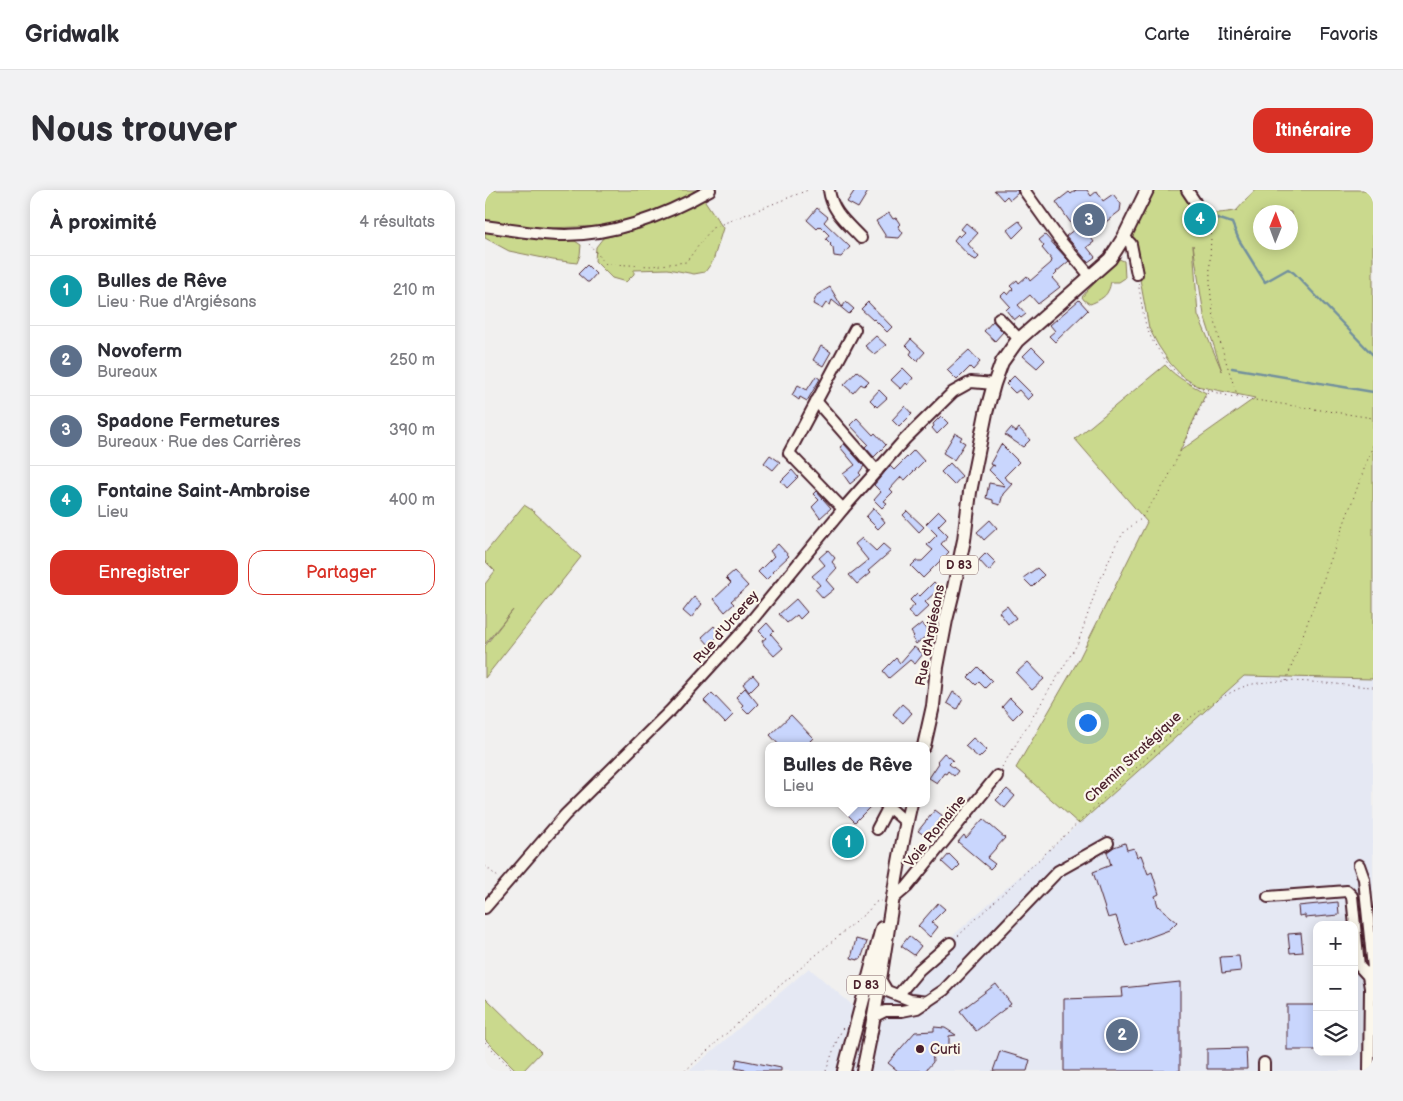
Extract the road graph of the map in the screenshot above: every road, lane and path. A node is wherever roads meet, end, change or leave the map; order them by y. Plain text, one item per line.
1 (710, 190) edge
2 (808, 190) edge
3 (829, 190) edge
4 (1024, 190) edge
5 (1147, 190) edge
6 (1187, 190) edge
7 (1195, 202) joint
8 (485, 226) edge
9 (581, 234) junction
10 (1124, 237) junction
11 (861, 238) dead end
12 (1137, 274) joint
13 (1091, 277) junction
14 (999, 318) dead end
15 (855, 329) dead end
16 (1019, 339) junction
17 (994, 384) junction
18 (1208, 391) junction
19 (1239, 398) junction
20 (816, 400) junction
21 (1373, 418) edge
22 (1373, 444) edge
23 (1372, 450) edge
24 (877, 471) junction
25 (843, 509) junction
26 (1286, 682) junction
27 (1373, 687) edge
28 (925, 742) edge
29 (997, 776) joint
30 (886, 807) edge
31 (887, 807) edge
32 (910, 807) edge
33 (907, 823) junction
34 (877, 829) dead end
35 (1108, 843) dead end
36 (1359, 865) dead end
37 (485, 866) edge
38 (506, 883) junction
39 (1269, 897) dead end
40 (892, 900) junction
41 (485, 908) edge
42 (950, 943) joint
43 (872, 964) junction
44 (1368, 976) junction
45 (899, 994) junction
46 (882, 995) junction
47 (927, 1002) junction
48 (885, 1010) junction
49 (857, 1017) junction
50 (873, 1017) junction
51 (485, 1042) edge
52 (514, 1071) edge
53 (685, 1071) edge
54 (844, 1071) edge
55 (863, 1071) edge
56 (1369, 1071) edge

1 - 9 street
2 - 9 path
3 - 11 street
4 - 13 street
5 - 10 main road, D 83
6 - 7 street
7 - 19 path
8 - 9 street
10 - 12 street
10 - 13 main road, D 83
12 - 18 path
13 - 16 main road, D 83
14 - 16 street
15 - 20 street
16 - 17 main road, D 83
17 - 24 street, Rue d'Urcerey
17 - 28 main road, Rue d'Argiésans / D 83
18 - 19 path
18 - 29 path
19 - 21 path
20 - 24 street
20 - 25 street
22 - 23 path
23 - 26 path
24 - 25 street, Rue d'Urcerey
25 - 38 street, Rue d'Urcerey
26 - 27 path, Chemin Stratégique
26 - 42 path, Chemin Stratégique
29 - 40 street, Voie Romaine
30 - 34 street
31 - 33 street
32 - 33 main road, D 83
33 - 40 main road, D 83
35 - 47 street
36 - 44 street
37 - 38 path
38 - 41 street, Rue d'Urcerey
39 - 44 street
40 - 43 main road, D 83
40 - 46 main road, D 83
40 - 53 path
42 - 45 street
43 - 46 street
43 - 49 main road, D 83
44 - 56 street
45 - 46 street
45 - 47 street
46 - 48 street
46 - 49 street
46 - 50 main road, D 83
47 - 48 street
48 - 50 street
49 - 54 main road, D 83
50 - 55 main road, D 83
51 - 52 path

